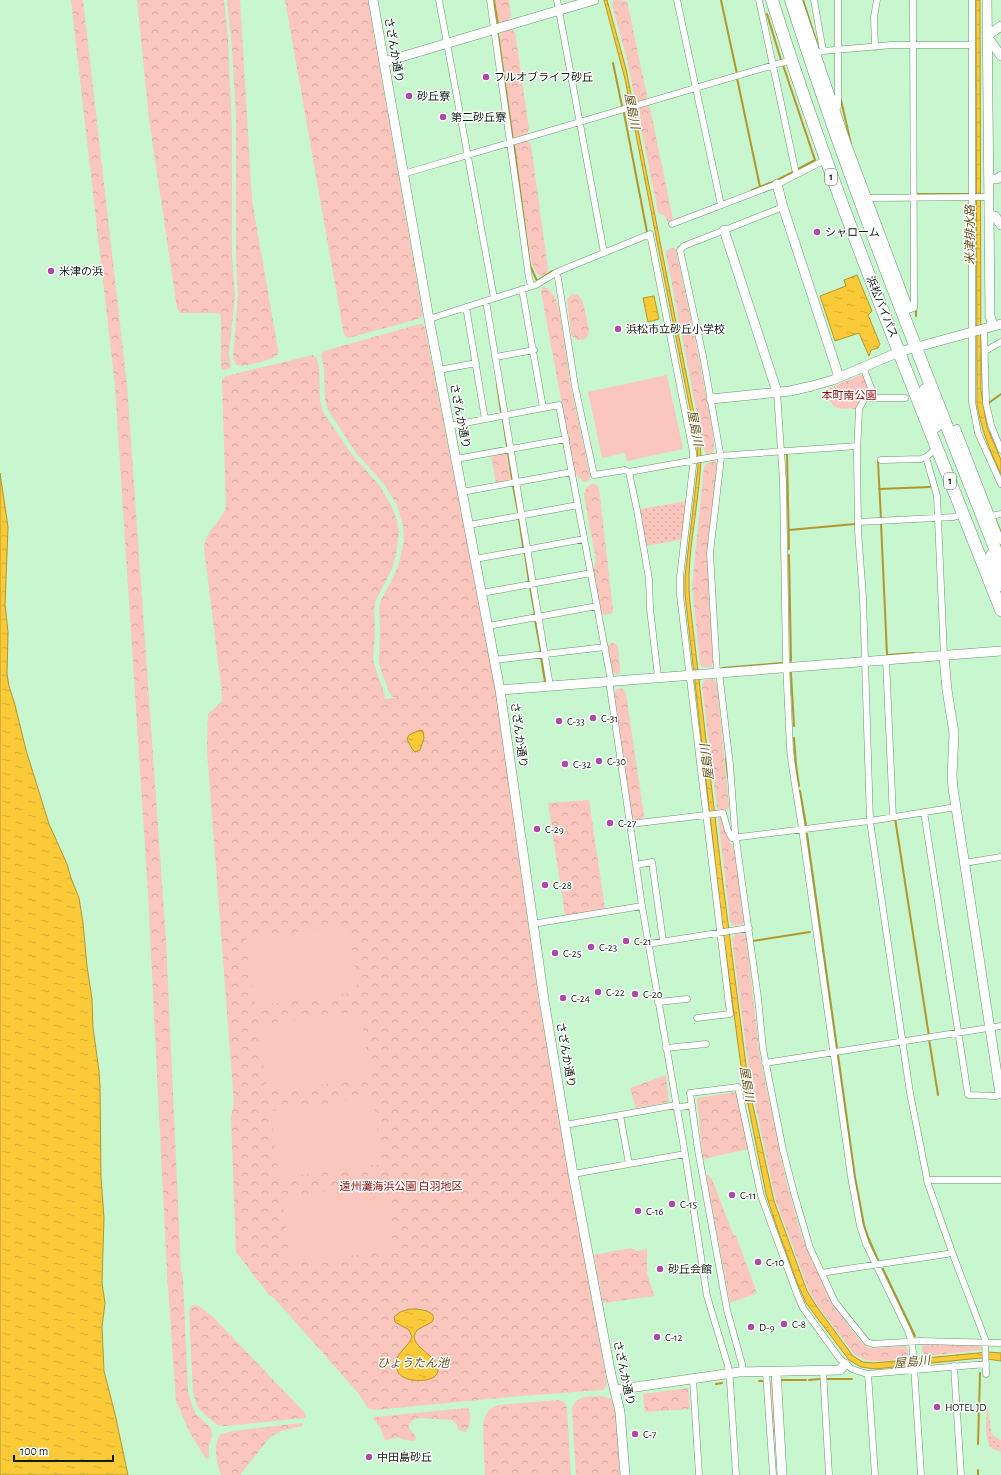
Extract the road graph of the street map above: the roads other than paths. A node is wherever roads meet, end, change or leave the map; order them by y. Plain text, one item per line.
1 (373, 0) edge
2 (439, 0) edge
3 (490, 0) edge
4 (557, 0) edge
5 (594, 0) edge
6 (677, 0) edge
7 (759, 0) edge
8 (772, 0) edge
9 (791, 0) edge
10 (799, 0) edge
11 (814, 0) edge
12 (838, 0) edge
13 (877, 0) edge
14 (913, 0) edge
15 (972, 0) edge
16 (987, 0) edge
17 (559, 10) junction
18 (1001, 26) edge
19 (494, 30) junction
20 (987, 36) junction
21 (447, 44) junction
22 (913, 46) junction
23 (972, 46) junction
24 (876, 47) junction
25 (838, 50) junction
26 (823, 51) junction
27 (816, 53) junction
28 (1001, 56) edge
29 (791, 60) junction
30 (384, 62) junction
31 (773, 65) junction
32 (695, 88) junction
33 (835, 108) junction
34 (579, 123) junction
35 (510, 143) junction
36 (467, 156) junction
37 (825, 160) junction
38 (403, 174) junction
39 (797, 174) junction
40 (1001, 176) edge
41 (989, 179) junction
42 (777, 184) junction
43 (914, 197) junction
44 (973, 197) junction
45 (986, 197) junction
46 (868, 199) junction
47 (720, 205) junction
48 (783, 207) junction
49 (989, 216) junction
50 (672, 224) dead end
51 (868, 224) junction
52 (1001, 225) edge
53 (724, 230) junction
54 (604, 253) junction
55 (556, 273) junction
56 (532, 286) junction
57 (522, 289) junction
58 (494, 298) junction
59 (486, 301) junction
60 (466, 308) junction
61 (906, 311) junction
62 (429, 319) junction
63 (990, 327) edge
64 (973, 332) junction
65 (1001, 342) edge
66 (908, 349) junction
67 (534, 350) junction
68 (985, 351) junction
69 (496, 357) junction
70 (476, 363) junction
71 (863, 367) junction
72 (439, 370) junction
73 (839, 377) junction
74 (777, 392) junction
75 (874, 398) junction
76 (905, 398) dead end
77 (711, 399) junction
78 (543, 408) junction
79 (506, 415) junction
80 (485, 419) junction
81 (449, 426) junction
82 (566, 439) junction
83 (857, 446) junction
84 (512, 449) junction
85 (938, 449) junction
86 (1001, 450) edge
87 (782, 451) junction
88 (721, 456) junction
89 (926, 457) junction
90 (456, 459) junction
91 (694, 460) junction
92 (881, 460) dead end
93 (946, 470) junction
94 (572, 472) junction
95 (629, 472) junction
96 (517, 482) junction
97 (1001, 484) edge
98 (462, 492) junction
99 (578, 505) junction
100 (963, 514) junction
101 (1001, 514) edge
102 (522, 515) junction
103 (938, 518) junction
104 (988, 518) junction
105 (858, 522) junction
106 (468, 525) junction
107 (584, 539) junction
108 (1001, 541) edge
109 (528, 549) junction
110 (475, 559) junction
111 (1001, 564) edge
112 (591, 573) junction
113 (534, 584) junction
114 (1001, 585) edge
115 (482, 593) junction
116 (597, 606) junction
117 (1001, 610) edge
118 (539, 617) junction
119 (488, 626) junction
120 (605, 647) junction
121 (1001, 651) edge
122 (545, 654) junction
123 (944, 656) junction
124 (494, 660) junction
125 (886, 660) junction
126 (864, 661) junction
127 (786, 667) junction
128 (718, 672) junction
129 (690, 675) junction
130 (658, 677) junction
131 (610, 681) junction
132 (550, 686) junction
133 (500, 690) junction
134 (956, 807) junction
135 (924, 812) junction
136 (707, 815) junction
137 (893, 817) junction
138 (870, 821) junction
139 (630, 824) junction
140 (802, 830) junction
141 (736, 837) junction
142 (1001, 857) edge
143 (964, 863) junction
144 (636, 865) junction
145 (642, 906) junction
146 (532, 924) junction
147 (749, 928) junction
148 (721, 932) junction
149 (663, 941) junction
150 (648, 944) junction
151 (687, 999) dead end
152 (658, 1002) junction
153 (697, 1018) dead end
154 (1001, 1026) edge
155 (990, 1028) junction
156 (959, 1032) junction
157 (902, 1041) junction
158 (706, 1044) dead end
159 (666, 1048) junction
160 (833, 1052) junction
161 (765, 1063) junction
162 (1001, 1094) edge
163 (692, 1105) junction
164 (676, 1106) junction
165 (620, 1115) junction
166 (565, 1125) junction
167 (698, 1150) junction
168 (685, 1153) junction
169 (629, 1164) junction
170 (573, 1174) junction
171 (927, 1180) junction
172 (1001, 1180) edge
173 (952, 1252) junction
174 (876, 1264) junction
175 (823, 1273) junction
176 (912, 1341) junction
177 (1001, 1343) edge
178 (985, 1345) junction
179 (986, 1362) junction
180 (845, 1364) junction
181 (954, 1366) junction
182 (915, 1368) junction
183 (822, 1370) junction
184 (776, 1371) junction
185 (743, 1372) junction
186 (766, 1372) junction
187 (729, 1373) junction
188 (868, 1374) junction
189 (986, 1374) dead end
190 (693, 1378) junction
191 (615, 1390) junction
192 (625, 1475) edge
193 (699, 1475) edge
194 (736, 1475) edge
195 (773, 1475) edge
196 (782, 1475) edge
197 (829, 1475) edge
198 (875, 1475) edge
199 (921, 1475) edge
200 (961, 1475) edge

1 - 30 street, さざんか通り
2 - 21 street
3 - 19 street
4 - 17 street
5 - 17 street
6 - 32 street
7 - 31 street
8 - 29 highway, 浜松バイパス / 1
9 - 51 highway, 浜松バイパス / 1
10 - 27 street
11 - 26 street
12 - 25 street
13 - 24 street
14 - 22 street
15 - 23 street
16 - 20 street
17 - 19 street
17 - 34 street
18 - 20 street
19 - 21 street
19 - 35 street
20 - 28 street
20 - 41 street
21 - 30 street
21 - 36 street
22 - 23 street
22 - 24 street
22 - 43 street
23 - 44 street
24 - 25 street
25 - 26 street
25 - 33 street
26 - 27 street
27 - 33 street
29 - 31 street
29 - 37 highway, 浜松バイパス / 1
30 - 38 street, さざんか通り
31 - 32 street
31 - 39 street
32 - 34 street
32 - 47 street
33 - 46 street
34 - 35 street
34 - 54 street
35 - 36 street
35 - 56 street
36 - 38 street
36 - 58 street
37 - 39 street
37 - 66 highway, 浜松バイパス / 1
38 - 62 street, さざんか通り
39 - 42 street
40 - 41 street
41 - 45 street
42 - 47 street
42 - 48 street
43 - 44 street
43 - 46 street
43 - 61 street
44 - 45 street
44 - 64 street
45 - 49 street
46 - 61 street
47 - 50 street
48 - 53 street
48 - 73 street
49 - 52 street
49 - 63 street
51 - 61 highway, 浜松バイパス / 1
51 - 66 highway
53 - 74 street
53 - 77 street
54 - 55 street
54 - 91 street
55 - 56 street
55 - 95 street
56 - 57 street
57 - 58 street
57 - 67 street
58 - 59 street
59 - 60 street
59 - 69 street
60 - 62 street
60 - 70 street
61 - 66 highway, 浜松バイパス / 1
62 - 72 street, さざんか通り
63 - 64 street
63 - 68 street
64 - 66 street
64 - 97 street
65 - 68 street
66 - 71 street
66 - 85 highway, 浜松バイパス / 1
66 - 93 highway
66 - 104 highway, 浜松バイパス / 1
67 - 69 street
67 - 78 street
68 - 86 street
69 - 79 street
70 - 72 street
70 - 80 street
71 - 73 street
71 - 75 street
72 - 81 street, さざんか通り
73 - 74 street
74 - 77 street
74 - 87 street
75 - 76 street
75 - 83 street
77 - 88 street
78 - 79 street
78 - 82 street
79 - 80 street
79 - 84 street
80 - 81 street
81 - 90 street, さざんか通り
82 - 84 street
82 - 94 street
83 - 87 street
83 - 105 street
84 - 90 street
84 - 96 street
85 - 89 street
85 - 93 highway, 浜松バイパス / 1
87 - 88 street
87 - 127 street
88 - 91 street
88 - 128 street
89 - 92 street
89 - 103 street
90 - 98 street, さざんか通り
91 - 95 street
91 - 129 street
93 - 100 highway, 浜松バイパス / 1
94 - 96 street
94 - 99 street
95 - 130 street
96 - 98 street
96 - 102 street
98 - 106 street, さざんか通り
99 - 102 street
99 - 107 street
100 - 103 street
100 - 117 highway, 浜松バイパス / 1
101 - 104 street
102 - 106 street
102 - 109 street
103 - 105 street
103 - 123 street
104 - 108 street
104 - 111 highway, 浜松バイパス / 1
104 - 114 highway
105 - 126 street
106 - 110 street, さざんか通り
107 - 109 street
107 - 112 street
109 - 110 street
109 - 113 street
110 - 115 street, さざんか通り
112 - 113 street
112 - 116 street
113 - 115 street
113 - 118 street
115 - 119 street, さざんか通り
116 - 118 street
116 - 120 street
118 - 119 street
118 - 122 street
119 - 124 street, さざんか通り
120 - 122 street
120 - 131 street
121 - 123 street
122 - 124 street
122 - 132 street
123 - 125 street
123 - 134 street
124 - 133 street, さざんか通り
125 - 126 street
125 - 137 street
126 - 127 street
126 - 138 street
127 - 128 street
127 - 140 street
128 - 129 street
128 - 141 street
129 - 130 street
129 - 136 street
130 - 131 street
131 - 132 street
131 - 139 street
132 - 133 street
133 - 146 street, さざんか通り
134 - 135 street
134 - 143 street
135 - 137 street
135 - 156 street
136 - 139 street
136 - 141 street
136 - 148 street
137 - 138 street
138 - 140 street
138 - 157 street
139 - 144 street
140 - 141 street
140 - 160 street
141 - 147 street
142 - 143 street
143 - 155 street
144 - 145 street
144 - 149 street
145 - 146 street
145 - 150 street
146 - 166 street, さざんか通り
147 - 148 street
147 - 161 street
148 - 149 street
148 - 153 street
149 - 150 street
150 - 152 street
151 - 152 street
152 - 159 street
154 - 155 street
155 - 156 street
155 - 162 street
156 - 157 street
156 - 162 street
157 - 160 street
157 - 171 street
158 - 159 street
159 - 164 street
160 - 161 street
160 - 174 street
161 - 175 street
163 - 164 street
163 - 167 street
163 - 180 street
164 - 165 street
164 - 168 street
165 - 166 street
165 - 169 street
166 - 170 street, さざんか通り
167 - 168 street
167 - 185 street
168 - 169 street
168 - 187 street
169 - 170 street
170 - 191 street, さざんか通り
171 - 172 street
171 - 173 street
173 - 174 street
173 - 178 street
174 - 175 street
174 - 176 street
175 - 176 street
176 - 178 street
176 - 182 street
177 - 178 street
178 - 179 street
179 - 181 street
179 - 189 street
180 - 183 street
180 - 188 street
181 - 182 street
181 - 200 street
182 - 188 street
182 - 199 street
183 - 184 street
183 - 197 street
184 - 186 street
184 - 196 street
185 - 186 street
185 - 187 street
186 - 195 street
187 - 190 street
187 - 194 street
188 - 198 street
190 - 191 street
190 - 193 street
191 - 192 street, さざんか通り

